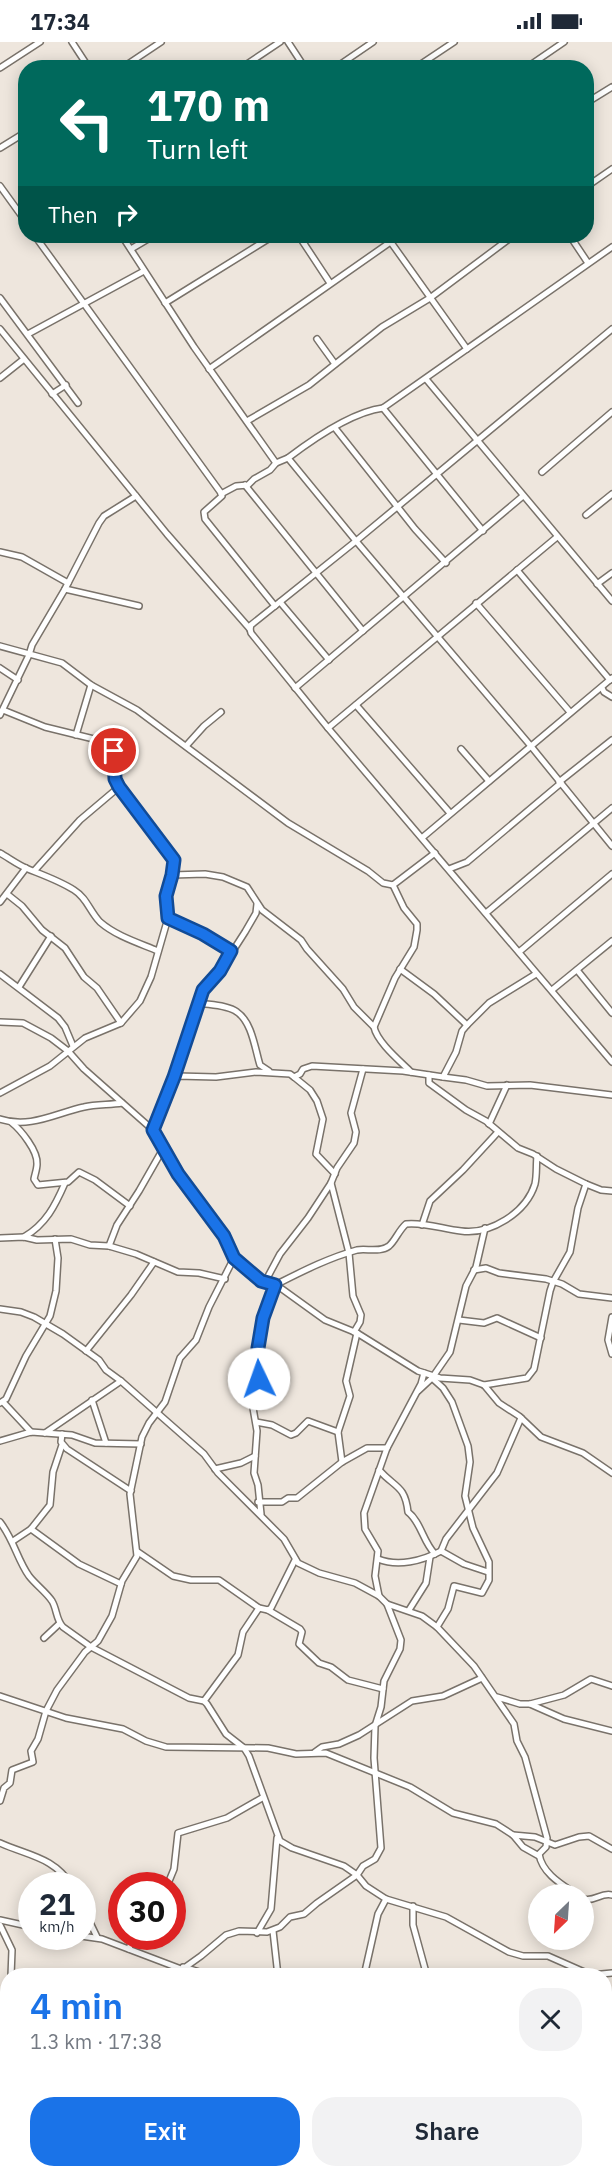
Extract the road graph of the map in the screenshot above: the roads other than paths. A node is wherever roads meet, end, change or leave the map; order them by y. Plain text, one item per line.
1 (40, 42) edge
2 (72, 42) edge
3 (161, 42) edge
4 (280, 42) edge
5 (288, 42) edge
6 (373, 42) edge
7 (454, 42) edge
8 (564, 42) edge
9 (366, 44) edge
10 (84, 60) edge
11 (134, 60) edge
12 (254, 60) edge
13 (300, 60) edge
14 (345, 60) edge
15 (427, 60) edge
16 (538, 60) edge
17 (0, 68) edge
18 (612, 87) edge
19 (594, 98) edge
20 (18, 137) edge
21 (0, 148) edge
22 (612, 169) edge
23 (594, 181) edge
24 (0, 186) edge
25 (18, 211) edge
26 (40, 243) edge
27 (127, 243) edge
28 (141, 243) edge
29 (262, 243) edge
30 (304, 243) edge
31 (387, 243) edge
32 (391, 243) edge
33 (504, 243) edge
34 (575, 243) edge
35 (612, 247) edge
36 (131, 249) junction
37 (588, 263) junction
38 (144, 271) junction
39 (330, 283) junction
40 (0, 297) edge
41 (430, 298) junction
42 (84, 302) junction
43 (165, 303) junction
44 (612, 329) edge
45 (0, 330) edge
46 (28, 334) junction
47 (318, 339) dead end
48 (467, 350) junction
49 (24, 359) junction
50 (335, 364) junction
51 (209, 369) junction
52 (0, 378) edge
53 (426, 378) junction
54 (66, 385) junction
55 (52, 394) junction
56 (78, 403) dead end
57 (383, 408) junction
58 (612, 412) edge
59 (247, 421) junction
60 (335, 428) junction
61 (477, 440) junction
62 (288, 458) junction
63 (276, 463) junction
64 (542, 472) dead end
65 (437, 473) junction
66 (245, 485) junction
67 (221, 494) junction
68 (612, 494) edge
69 (136, 496) junction
70 (523, 496) junction
71 (397, 506) junction
72 (586, 515) dead end
73 (483, 531) junction
74 (557, 537) junction
75 (356, 541) junction
76 (0, 552) edge
77 (446, 563) junction
78 (517, 570) junction
79 (315, 573) junction
80 (612, 573) edge
81 (68, 583) junction
82 (597, 584) junction
83 (65, 590) junction
84 (403, 597) junction
85 (612, 601) edge
86 (476, 603) junction
87 (277, 604) junction
88 (139, 606) dead end
89 (250, 629) junction
90 (363, 631) junction
91 (437, 636) junction
92 (32, 645) junction
93 (0, 646) edge
94 (17, 650) junction
95 (29, 655) junction
96 (328, 660) junction
97 (0, 668) edge
98 (611, 679) edge
99 (18, 680) junction
100 (91, 685) junction
101 (296, 688) junction
102 (602, 688) junction
103 (612, 697) edge
104 (357, 704) junction
105 (2, 712) edge
106 (220, 712) dead end
107 (570, 712) junction
108 (328, 728) junction
109 (76, 735) junction
110 (612, 740) edge
111 (530, 745) junction
112 (186, 746) junction
113 (461, 749) dead end
114 (489, 781) junction
115 (560, 783) junction
116 (119, 787) junction
117 (612, 808) edge
118 (450, 813) junction
119 (594, 823) junction
120 (423, 837) junction
121 (612, 846) edge
122 (0, 853) edge
123 (435, 853) junction
124 (26, 868) junction
125 (449, 869) junction
126 (35, 870) junction
127 (612, 874) edge
128 (172, 875) junction
129 (393, 885) junction
130 (8, 894) junction
131 (0, 902) edge
132 (257, 902) junction
133 (486, 913) junction
134 (168, 918) junction
135 (51, 936) junction
136 (612, 941) edge
137 (158, 951) junction
138 (231, 951) junction
139 (519, 952) junction
140 (400, 969) junction
141 (577, 970) junction
142 (0, 974) edge
143 (536, 974) junction
144 (19, 987) junction
145 (552, 990) junction
146 (199, 1003) junction
147 (612, 1012) edge
148 (0, 1022) edge
149 (121, 1023) junction
150 (467, 1025) junction
151 (374, 1027) junction
152 (70, 1048) junction
153 (612, 1062) edge
154 (363, 1068) junction
155 (411, 1072) junction
156 (273, 1073) junction
157 (429, 1075) junction
158 (174, 1077) junction
159 (294, 1077) junction
160 (443, 1077) junction
161 (507, 1085) junction
162 (0, 1093) edge
163 (612, 1095) edge
164 (122, 1103) junction
165 (0, 1119) edge
166 (11, 1122) junction
167 (489, 1124) junction
168 (153, 1130) junction
169 (498, 1132) junction
170 (163, 1149) junction
171 (537, 1156) junction
172 (335, 1174) junction
173 (64, 1183) junction
174 (331, 1183) junction
175 (586, 1184) junction
176 (612, 1191) edge
177 (130, 1206) junction
178 (422, 1225) junction
179 (485, 1228) junction
180 (0, 1238) edge
181 (24, 1238) junction
182 (55, 1239) junction
183 (109, 1246) junction
184 (349, 1252) junction
185 (234, 1258) junction
186 (154, 1262) junction
187 (474, 1270) junction
188 (225, 1279) junction
189 (265, 1282) junction
190 (553, 1282) junction
191 (275, 1285) junction
192 (612, 1298) edge
193 (0, 1309) edge
194 (612, 1317) edge
195 (459, 1320) junction
196 (46, 1324) junction
197 (355, 1333) junction
198 (541, 1338) junction
199 (86, 1351) junction
200 (612, 1354) edge
201 (424, 1373) junction
202 (433, 1377) junction
203 (121, 1381) junction
204 (484, 1385) junction
205 (417, 1391) junction
206 (92, 1400) junction
207 (1, 1402) edge
208 (157, 1412) junction
209 (521, 1418) junction
210 (256, 1422) junction
211 (31, 1432) junction
212 (338, 1432) junction
213 (45, 1433) junction
214 (62, 1434) junction
215 (0, 1442) edge
216 (106, 1443) junction
217 (62, 1444) junction
218 (141, 1444) junction
219 (387, 1448) junction
220 (255, 1456) junction
221 (342, 1462) junction
222 (215, 1469) junction
223 (379, 1470) junction
224 (612, 1473) edge
225 (131, 1491) junction
226 (258, 1502) junction
227 (470, 1510) junction
228 (261, 1516) junction
229 (0, 1522) edge
230 (31, 1529) junction
231 (13, 1541) junction
232 (138, 1552) junction
233 (435, 1554) junction
234 (378, 1559) junction
235 (295, 1560) junction
236 (488, 1572) junction
237 (121, 1584) junction
238 (379, 1596) junction
239 (387, 1604) junction
240 (259, 1608) junction
241 (268, 1610) junction
242 (409, 1610) junction
243 (59, 1624) junction
244 (437, 1627) junction
245 (44, 1638) dead end
246 (91, 1647) junction
247 (482, 1678) junction
248 (612, 1686) edge
249 (383, 1689) junction
250 (0, 1696) edge
251 (497, 1697) junction
252 (204, 1701) junction
253 (530, 1704) junction
254 (46, 1711) junction
255 (375, 1726) junction
256 (612, 1731) edge
257 (244, 1748) junction
258 (314, 1753) junction
259 (376, 1774) junction
260 (262, 1798) junction
261 (0, 1801) edge
262 (513, 1835) junction
263 (278, 1838) junction
264 (0, 1843) edge
265 (547, 1843) junction
266 (612, 1849) edge
267 (539, 1856) junction
268 (63, 1872) edge
269 (173, 1872) edge
270 (357, 1875) junction
271 (563, 1884) edge
272 (612, 1895) edge
273 (386, 1899) junction
274 (594, 1899) edge
275 (413, 1906) junction
276 (0, 1920) edge
277 (18, 1924) edge
278 (0, 1925) edge
279 (273, 1930) junction
280 (257, 1933) junction
281 (97, 1937) edge
282 (108, 1941) edge
283 (132, 1950) edge
284 (11, 1968) edge
285 (182, 1968) joint
286 (277, 1968) edge
287 (366, 1968) edge
288 (425, 1968) edge
289 (575, 1968) edge

1 - 17 street
2 - 10 street
3 - 11 street
4 - 12 street
5 - 13 street
6 - 9 street
7 - 15 street
8 - 16 street
9 - 14 street
18 - 19 street
20 - 21 street
22 - 23 street
24 - 25 street
26 - 42 street
27 - 36 street
28 - 36 street
29 - 43 street
30 - 39 street
31 - 39 street
32 - 41 street
33 - 41 street
34 - 37 street
35 - 37 street
36 - 38 street
37 - 48 street
38 - 42 street
38 - 43 street
39 - 51 street
40 - 46 street
41 - 48 street
41 - 50 street
42 - 46 street
42 - 67 street
43 - 51 street
44 - 61 street
45 - 49 street
46 - 54 street
47 - 50 street
48 - 53 street
49 - 52 street
49 - 55 street
50 - 59 street
51 - 59 street
53 - 57 street
53 - 61 street
54 - 55 street
54 - 56 street
55 - 69 street
57 - 60 street
57 - 65 street
58 - 64 street
59 - 63 street
60 - 62 street
60 - 71 street
61 - 65 street
61 - 70 street
62 - 63 street
62 - 75 street
63 - 66 street
65 - 71 street
65 - 73 street
66 - 67 street
66 - 79 street
67 - 87 street
68 - 72 street
69 - 81 street
69 - 89 street
70 - 73 street
70 - 74 street
71 - 75 street
71 - 77 street
73 - 77 street
74 - 78 street
74 - 82 street
75 - 79 street
75 - 84 street
76 - 81 street
77 - 84 street
78 - 86 street
78 - 98 street
79 - 87 street
79 - 90 street
80 - 82 street
81 - 83 street
82 - 85 street
83 - 88 street
83 - 92 street
84 - 90 street
84 - 91 street
86 - 91 street
86 - 107 street
87 - 89 street
87 - 96 street
89 - 101 street
90 - 96 street
91 - 104 street
91 - 111 street
92 - 94 street
92 - 95 street
93 - 94 street
94 - 95 street
95 - 99 street
95 - 100 street
96 - 101 street
97 - 99 street
98 - 102 street
99 - 105 street
100 - 109 street
100 - 112 street
101 - 108 street
102 - 103 street
102 - 107 street
104 - 108 street
104 - 118 street
105 - 109 street
106 - 112 street
107 - 111 street
108 - 120 street
109 - 116 street
110 - 115 street
111 - 114 street
111 - 115 street
112 - 129 street
113 - 114 street
114 - 118 street
115 - 119 street
115 - 125 street
116 - 126 street
116 - 128 street
117 - 119 street
118 - 120 street
119 - 121 street
119 - 133 street
120 - 123 street
122 - 124 street
123 - 125 street
123 - 129 street
124 - 126 street
124 - 130 street
125 - 133 street
126 - 137 street
127 - 139 street
128 - 132 street
128 - 134 street
129 - 140 street
130 - 131 street
130 - 135 street
132 - 138 street
132 - 151 street
133 - 139 street
134 - 137 street
134 - 138 street
135 - 144 street
135 - 149 street
136 - 141 street
137 - 149 street
138 - 146 street
139 - 143 street
140 - 150 street
140 - 151 street
141 - 145 street
141 - 147 street
142 - 144 street
143 - 145 street
143 - 150 street
144 - 152 street
145 - 153 street
146 - 156 street
146 - 158 street
148 - 152 street
149 - 152 street
150 - 160 street
151 - 155 street
152 - 162 street
152 - 164 street
154 - 155 street
154 - 159 street
154 - 172 street
155 - 157 street
156 - 158 street
156 - 159 street
157 - 160 street
157 - 167 street
158 - 168 street
159 - 172 street
160 - 161 street
161 - 163 street
161 - 167 street
164 - 166 street
164 - 168 street
165 - 166 street
166 - 173 street
167 - 169 street
168 - 170 street
169 - 171 street
169 - 178 street
170 - 177 street
170 - 185 street
171 - 175 street
171 - 179 street
172 - 174 street
173 - 177 street
173 - 181 street
174 - 184 street
174 - 189 street
175 - 176 street
175 - 190 street
177 - 183 street
178 - 179 street
178 - 184 street
179 - 187 street
180 - 181 street
181 - 182 street
182 - 183 street
182 - 196 street
183 - 186 street
184 - 191 street
184 - 197 street
185 - 188 street
185 - 189 street
186 - 188 street
186 - 199 street
187 - 190 street
187 - 195 street
188 - 208 street
189 - 191 street
190 - 192 street
190 - 198 street
191 - 197 street
191 - 210 street
193 - 196 street
194 - 200 street
195 - 198 street
195 - 202 street
196 - 199 street
196 - 207 street
197 - 201 street
197 - 212 street
198 - 204 street
199 - 203 street
201 - 202 street
201 - 205 street
202 - 204 street
202 - 205 street
202 - 227 street
203 - 206 street
203 - 208 street
204 - 209 street
205 - 219 street
206 - 213 street
206 - 216 street
207 - 211 street
208 - 218 street
208 - 222 street
209 - 224 street
209 - 227 street
210 - 212 street
210 - 220 street
211 - 213 street
211 - 215 street
212 - 221 street
213 - 214 street
214 - 216 street
214 - 217 street
216 - 218 street
217 - 225 street
217 - 230 street
218 - 225 street
219 - 221 street
219 - 223 street
220 - 222 street
220 - 226 street
221 - 226 street
222 - 228 street
223 - 233 street
223 - 234 street
225 - 232 street
226 - 228 street
227 - 233 street
227 - 236 street
228 - 235 street
229 - 231 street
230 - 231 street
230 - 237 street
231 - 243 street
232 - 237 street
232 - 240 street
233 - 234 street
233 - 236 street
233 - 242 street
234 - 238 street
235 - 238 street
235 - 241 street
236 - 244 street
237 - 246 street
238 - 239 street
239 - 242 street
239 - 249 street
240 - 241 street
240 - 252 street
241 - 249 street
242 - 244 street
243 - 245 street
243 - 246 street
244 - 247 street
246 - 252 street
246 - 254 street
247 - 251 street
247 - 255 street
248 - 253 street
249 - 255 street
250 - 254 street
251 - 253 street
251 - 265 street
252 - 257 street
253 - 256 street
254 - 257 street
254 - 261 street
255 - 258 street
255 - 259 street
257 - 258 street
257 - 260 street
258 - 259 street
259 - 262 street
259 - 270 street
260 - 263 street
260 - 269 street
262 - 265 street
262 - 267 street
263 - 270 street
263 - 280 street
264 - 268 street
265 - 266 street
265 - 267 street
267 - 271 street
270 - 273 street
270 - 279 street
272 - 274 street
273 - 275 street
273 - 287 street
275 - 288 street
275 - 289 street
276 - 277 street
278 - 284 street
279 - 280 street
279 - 286 street
280 - 285 street
281 - 282 street
283 - 285 street

